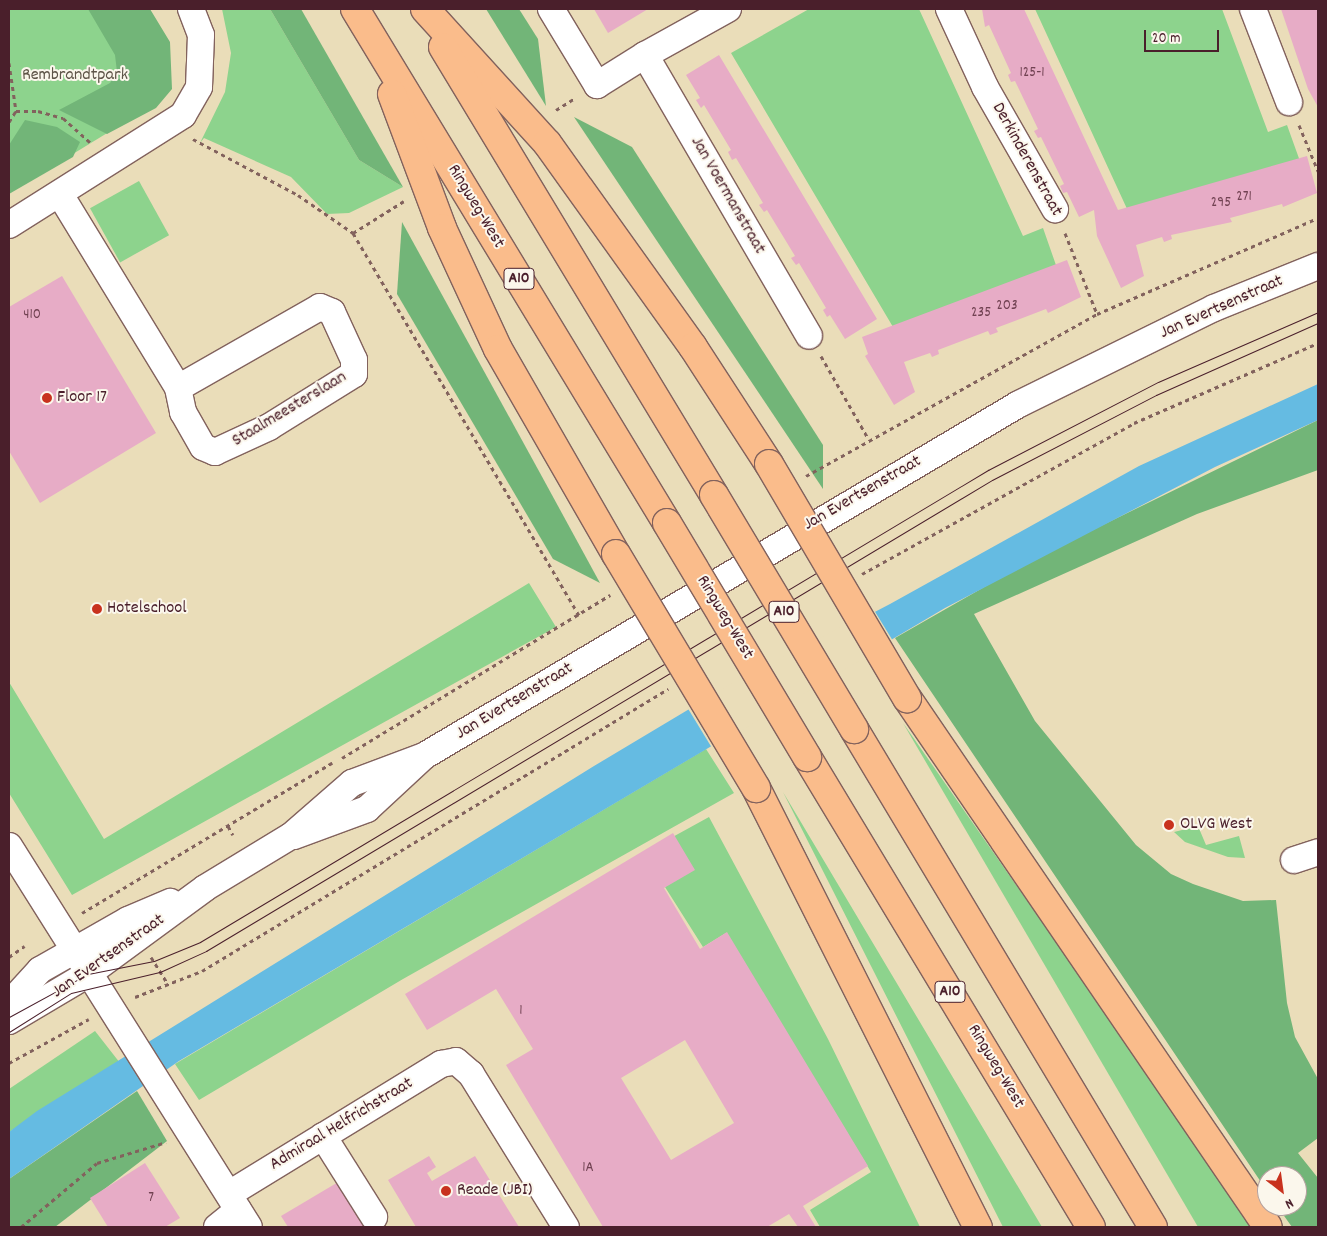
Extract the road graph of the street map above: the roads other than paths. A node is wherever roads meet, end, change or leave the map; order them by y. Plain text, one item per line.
1 (191, 9) edge
2 (355, 9) edge
3 (420, 9) edge
4 (425, 9) edge
5 (551, 9) edge
6 (728, 9) edge
7 (949, 9) edge
8 (1253, 9) edge
9 (370, 34) junction
10 (645, 56) junction
11 (1289, 102) road end
12 (61, 196) junction
13 (1055, 209) road end
14 (9, 225) edge
15 (1318, 266) edge
16 (809, 336) road end
17 (178, 388) junction
18 (9, 846) edge
19 (1318, 852) edge
20 (1294, 860) dead end
21 (206, 888) junction
22 (72, 950) junction
23 (88, 974) junction
24 (9, 1004) edge
25 (9, 1021) edge
26 (323, 1136) junction
27 (239, 1210) edge
28 (374, 1217) dead end
29 (217, 1227) edge
30 (566, 1227) edge
31 (978, 1227) edge
32 (1091, 1227) edge
33 (1153, 1227) edge
34 (1268, 1227) edge

1 - 12 street
2 - 9 highway, Ringweg-West / A10
3 - 33 highway, A10, bridge
4 - 34 highway, bridge
5 - 10 street
6 - 10 street
7 - 13 street, Derkinderenstraat
8 - 11 street
9 - 31 highway, A10, bridge
9 - 32 highway, Ringweg-West / A10, bridge
10 - 16 street, Jan Voermanstraat
12 - 14 street
12 - 17 street, Staalmeesterslaan
15 - 21 street, Jan Evertsenstraat
17 - 17 street, Staalmeesterslaan
18 - 22 street
19 - 20 street
21 - 22 street, Jan Evertsenstraat
21 - 23 street, Jan Evertsenstraat
22 - 23 street
22 - 24 street, Jan Evertsenstraat
23 - 25 street, Jan Evertsenstraat
23 - 27 street
26 - 27 street, Admiraal Helfrichstraat
26 - 28 street
26 - 30 street, Admiraal Helfrichstraat
27 - 29 street, Admiraal Helfrichstraat

